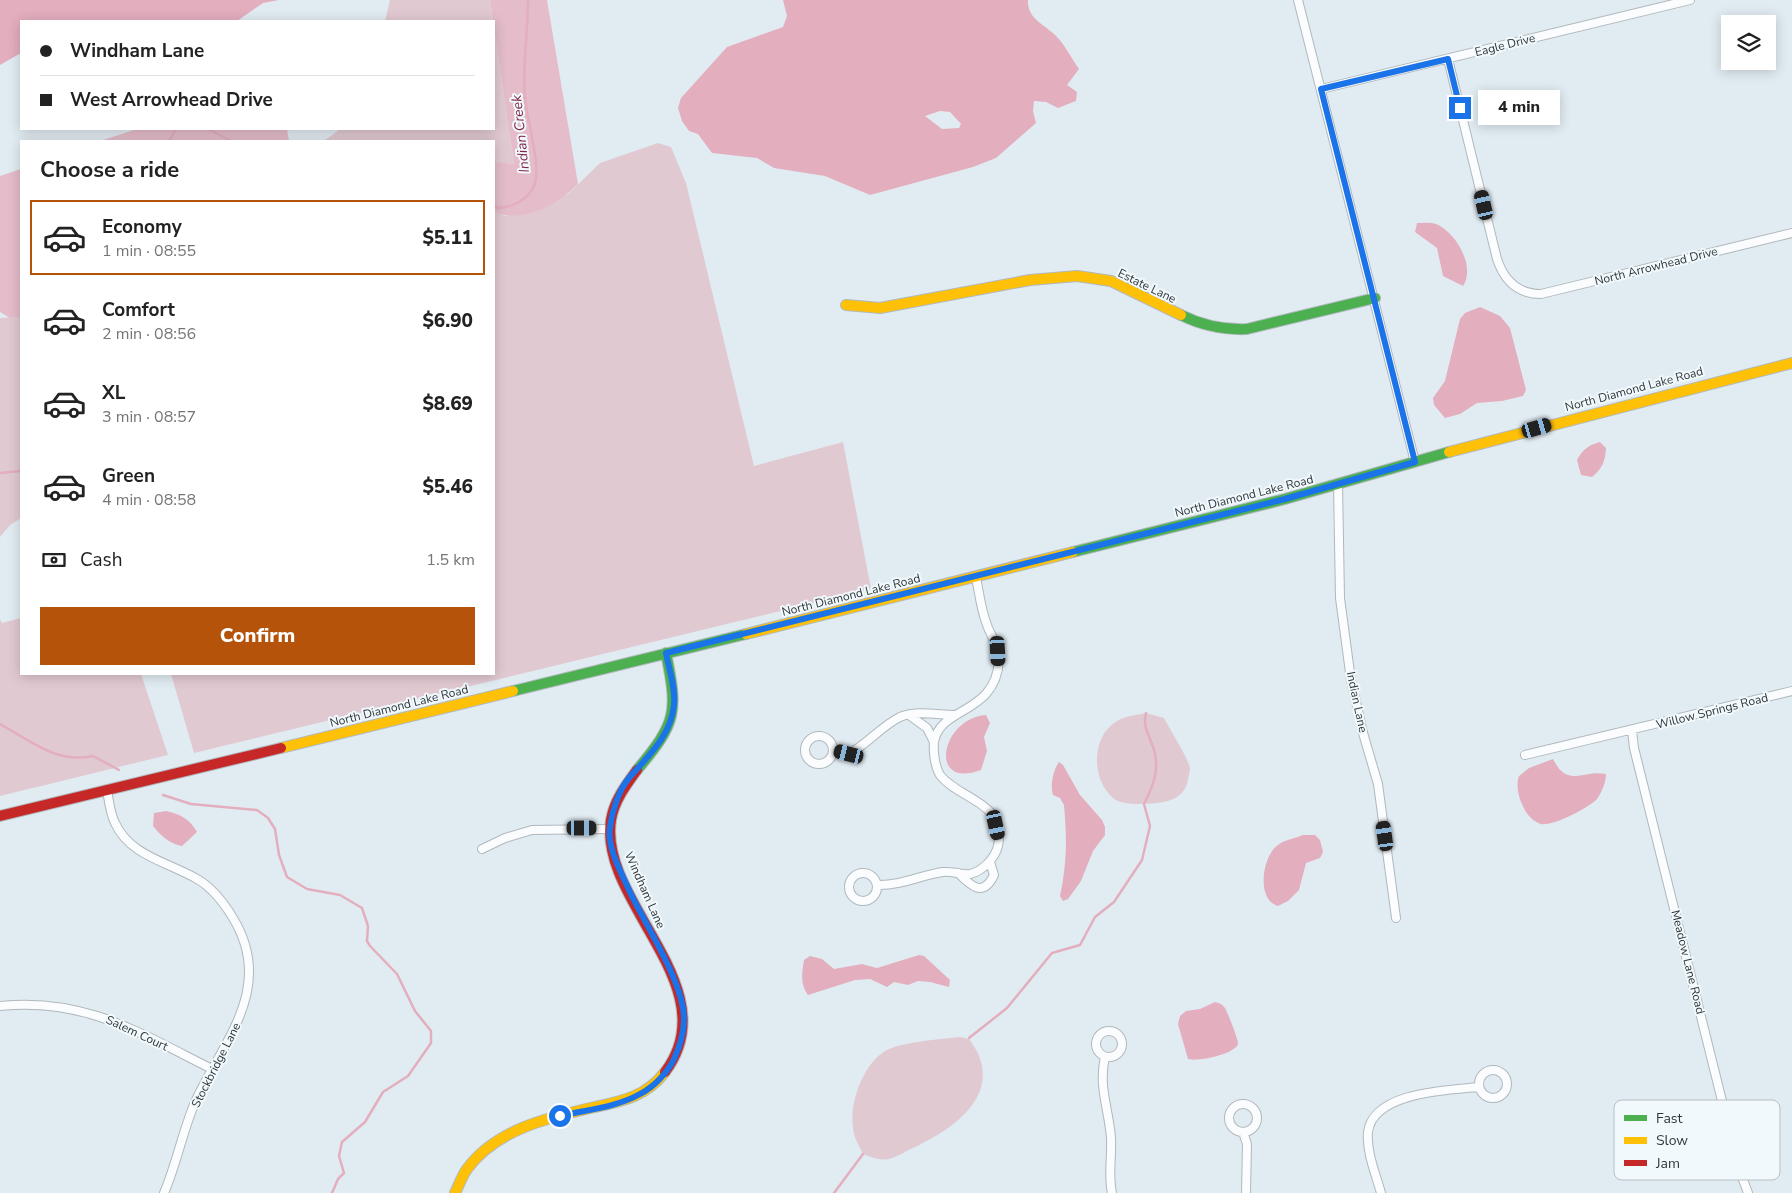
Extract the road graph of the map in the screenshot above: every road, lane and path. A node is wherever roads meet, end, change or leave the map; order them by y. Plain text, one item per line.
1 (1298, 0) edge
2 (1690, 0) edge
3 (1448, 59) junction
4 (1321, 89) junction
5 (1792, 233) edge
6 (1375, 298) junction
7 (846, 305) dead end
8 (1792, 363) edge
9 (1415, 462) junction
10 (1338, 484) junction
11 (976, 576) junction
12 (666, 653) junction
13 (1792, 691) edge
14 (909, 715) junction
15 (955, 715) junction
16 (1632, 730) junction
17 (934, 742) junction
18 (833, 750) dead end
19 (1525, 755) dead end
20 (107, 790) junction
21 (0, 816) edge
22 (609, 828) junction
23 (482, 849) dead end
24 (990, 862) junction
25 (958, 873) junction
26 (877, 885) dead end
27 (1396, 918) dead end
28 (0, 1006) edge
29 (1105, 1057) dead end
30 (212, 1069) junction
31 (1479, 1087) dead end
32 (1722, 1100) edge
33 (1244, 1132) dead end
34 (1743, 1180) edge
35 (164, 1193) edge
36 (455, 1193) edge
37 (1112, 1193) edge
38 (1246, 1193) edge
39 (1381, 1193) edge
40 (1748, 1193) edge

1 - 4 street
2 - 3 street, Eagle Drive
3 - 4 street, Eagle Drive
3 - 5 street, North Arrowhead Drive
4 - 6 street
6 - 7 street, Estate Lane
6 - 9 street
8 - 9 street, North Diamond Lake Road
9 - 10 street, North Diamond Lake Road
10 - 11 street, North Diamond Lake Road
10 - 27 street, Indian Lane
11 - 12 street, North Diamond Lake Road
11 - 15 street
12 - 20 street, North Diamond Lake Road
12 - 22 street, Windham Lane
13 - 16 street, Willow Springs Road
14 - 15 street
14 - 17 street
14 - 18 street
15 - 17 street
16 - 19 street, Willow Springs Road
16 - 32 street, Meadow Lane Road
17 - 24 street
20 - 21 street, North Diamond Lake Road
20 - 30 street, Stockbridge Lane
22 - 23 street
22 - 36 street, Windham Lane
24 - 25 street
24 - 25 street
25 - 26 street
28 - 30 street, Salem Court
29 - 37 street
30 - 35 street, Stockbridge Lane
31 - 39 street
33 - 38 street
34 - 40 street, Meadow Lane Road

